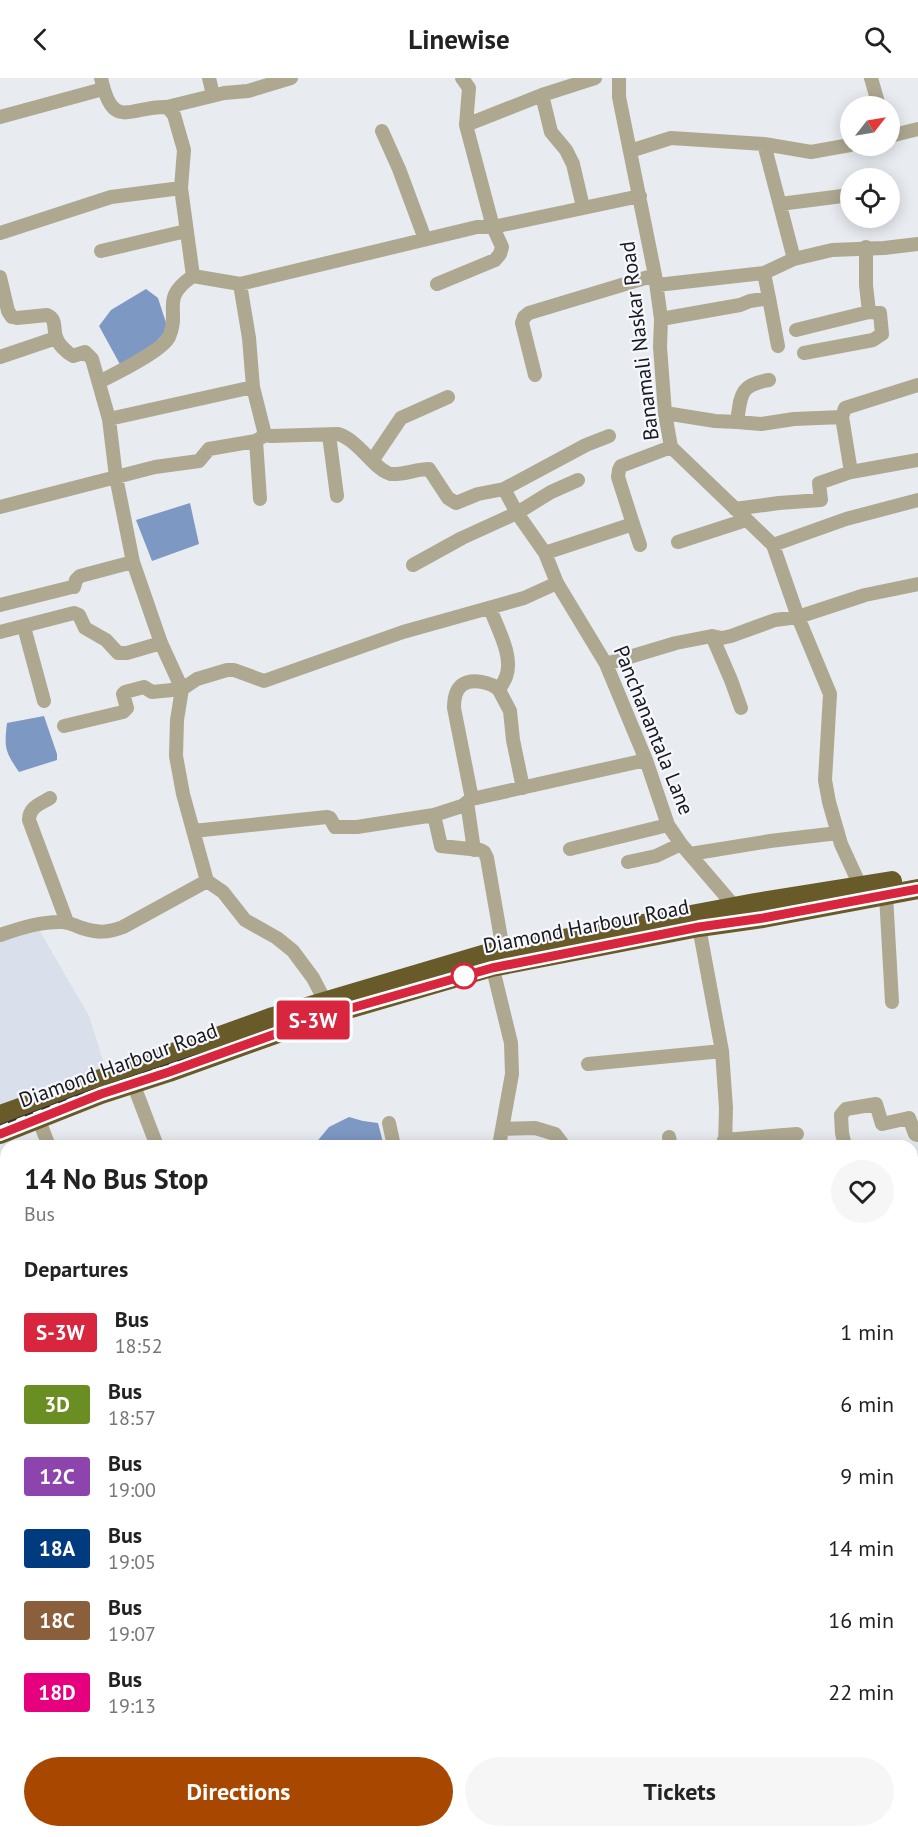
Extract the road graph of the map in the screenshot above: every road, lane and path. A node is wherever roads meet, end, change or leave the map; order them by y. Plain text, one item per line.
1 (209, 78) edge
2 (291, 78) edge
3 (462, 78) edge
4 (595, 78) edge
5 (619, 78) edge
6 (870, 78) edge
7 (102, 84) edge
8 (213, 95) junction
9 (542, 95) junction
10 (876, 96) edge
11 (167, 107) junction
12 (0, 117) edge
13 (466, 125) junction
14 (918, 129) edge
15 (382, 131) dead end
16 (900, 134) edge
17 (764, 144) junction
18 (840, 147) edge
19 (630, 151) junction
20 (181, 189) junction
21 (640, 196) junction
22 (840, 196) edge
23 (780, 204) junction
24 (583, 207) junction
25 (493, 227) junction
26 (186, 231) junction
27 (0, 233) edge
28 (425, 239) junction
29 (918, 244) edge
30 (866, 247) junction
31 (100, 251) dead end
32 (794, 259) junction
33 (764, 273) junction
34 (193, 276) junction
35 (0, 277) edge
36 (656, 280) junction
37 (240, 284) junction
38 (437, 284) dead end
39 (769, 298) junction
40 (869, 312) junction
41 (661, 319) junction
42 (796, 330) dead end
43 (56, 338) junction
44 (778, 346) dead end
45 (804, 353) dead end
46 (0, 357) edge
47 (535, 375) dead end
48 (770, 380) dead end
49 (99, 382) junction
50 (918, 385) edge
51 (253, 387) junction
52 (448, 397) dead end
53 (665, 412) junction
54 (842, 417) junction
55 (109, 419) junction
56 (737, 422) junction
57 (329, 435) junction
58 (609, 436) dead end
59 (260, 438) junction
60 (671, 447) junction
61 (918, 460) edge
62 (372, 461) junction
63 (851, 472) junction
64 (116, 477) junction
65 (578, 480) dead end
66 (504, 489) junction
67 (337, 496) dead end
68 (260, 499) dead end
69 (918, 500) edge
70 (0, 507) edge
71 (735, 509) junction
72 (517, 513) junction
73 (746, 520) junction
74 (633, 524) junction
75 (678, 542) dead end
76 (640, 545) dead end
77 (773, 545) junction
78 (545, 553) junction
79 (133, 562) junction
80 (413, 565) dead end
81 (557, 583) junction
82 (918, 584) edge
83 (0, 605) edge
84 (490, 608) junction
85 (798, 617) junction
86 (24, 627) junction
87 (0, 632) edge
88 (712, 636) junction
89 (161, 643) junction
90 (606, 664) junction
91 (182, 689) junction
92 (499, 690) junction
93 (44, 701) dead end
94 (741, 708) dead end
95 (64, 726) dead end
96 (646, 760) junction
97 (523, 788) junction
98 (50, 798) dead end
99 (470, 801) junction
100 (434, 815) junction
101 (668, 825) junction
102 (193, 831) junction
103 (838, 833) junction
104 (570, 849) dead end
105 (685, 849) junction
106 (474, 850) junction
107 (628, 862) dead end
108 (918, 876) edge
109 (207, 881) junction
110 (918, 889) edge
111 (863, 894) junction
112 (886, 895) junction
113 (735, 907) junction
114 (67, 922) junction
115 (699, 927) junction
116 (0, 935) edge
117 (495, 957) junction
118 (325, 1001) junction
119 (892, 1002) dead end
120 (722, 1051) junction
121 (588, 1064) dead end
122 (130, 1076) junction
123 (0, 1115) edge
124 (38, 1118) junction
125 (389, 1123) dead end
126 (502, 1128) junction
127 (0, 1134) edge
128 (797, 1134) dead end
129 (918, 1135) edge
130 (47, 1140) edge
131 (155, 1140) edge
132 (393, 1140) edge
133 (500, 1140) edge
134 (560, 1140) edge
135 (724, 1140) edge
136 (748, 1140) edge
137 (844, 1140) edge

1 - 8 street
2 - 8 street
3 - 13 street
4 - 9 street
5 - 19 street, Banamali Naskar Road
6 - 10 street
7 - 11 street
7 - 12 street
8 - 11 street
9 - 13 street
9 - 24 street
11 - 20 street
13 - 25 street
14 - 16 street
15 - 28 street
17 - 18 street
17 - 19 street
17 - 23 street
19 - 21 street, Banamali Naskar Road
20 - 26 street
20 - 27 street
21 - 24 street
21 - 36 street, Banamali Naskar Road
22 - 23 street
23 - 32 street
24 - 25 street
25 - 28 street
25 - 38 street
26 - 31 street
26 - 34 street
28 - 37 street
29 - 30 street
30 - 32 street
30 - 40 street
32 - 33 street
33 - 36 street
33 - 39 street
34 - 37 street
34 - 49 street
35 - 43 street
36 - 41 street, Banamali Naskar Road
36 - 47 street
37 - 51 street
39 - 41 street
39 - 44 street
40 - 42 street
40 - 45 street
41 - 53 street, Banamali Naskar Road
43 - 46 street
43 - 49 street
48 - 56 street
49 - 55 street
50 - 54 street
51 - 55 street
51 - 59 street
52 - 62 street
53 - 56 street
53 - 60 street, Banamali Naskar Road
54 - 56 street
54 - 63 street
55 - 64 street
57 - 59 street
57 - 62 street
57 - 67 street
58 - 66 street
59 - 64 street
59 - 68 street
60 - 71 street, Banamali Naskar Road
60 - 74 street
61 - 63 street
62 - 66 street
63 - 71 street
64 - 70 street
64 - 79 street
65 - 72 street
66 - 72 street, Panchanantala Lane
69 - 77 street
71 - 73 street, Banamali Naskar Road
72 - 78 street, Panchanantala Lane
72 - 80 street
73 - 75 street
73 - 77 street, Banamali Naskar Road
74 - 76 street
74 - 78 street
77 - 85 street, Banamali Naskar Road
78 - 81 street, Panchanantala Lane
79 - 83 street
79 - 89 street
81 - 84 street
81 - 90 street, Panchanantala Lane
82 - 85 street
84 - 91 street
84 - 92 street
85 - 88 street
85 - 103 street, Banamali Naskar Road
86 - 87 street
86 - 89 street
86 - 93 street
88 - 90 street
88 - 94 street
89 - 91 street
90 - 96 street, Panchanantala Lane
91 - 95 street
91 - 102 street
92 - 97 street
92 - 99 street
96 - 97 street
96 - 101 street, Panchanantala Lane
97 - 99 street
98 - 114 street
99 - 100 street
99 - 106 street
100 - 102 street
100 - 106 street
101 - 104 street
101 - 105 street, Panchanantala Lane
102 - 109 street
103 - 105 street
103 - 111 street, Banamali Naskar Road
105 - 107 street
105 - 113 street, Panchanantala Lane
106 - 117 street
108 - 111 highway, Diamond Harbour Road
109 - 114 street
109 - 118 street
110 - 112 highway, Diamond Harbour Road
111 - 112 highway, Diamond Harbour Road
111 - 113 highway, Diamond Harbour Road
111 - 115 highway, Diamond Harbour Road
112 - 119 street
113 - 117 highway, Diamond Harbour Road
114 - 116 street
115 - 117 highway, Diamond Harbour Road
115 - 120 street
117 - 118 highway, Diamond Harbour Road
117 - 122 highway, Diamond Harbour Road
117 - 126 street
118 - 122 highway, Diamond Harbour Road
120 - 121 street
120 - 135 street
122 - 123 highway, Diamond Harbour Road
122 - 124 highway, Diamond Harbour Road
122 - 131 street
124 - 127 highway, Diamond Harbour Road
124 - 130 street
125 - 132 street
126 - 133 street
126 - 134 street
128 - 136 street
129 - 137 street

